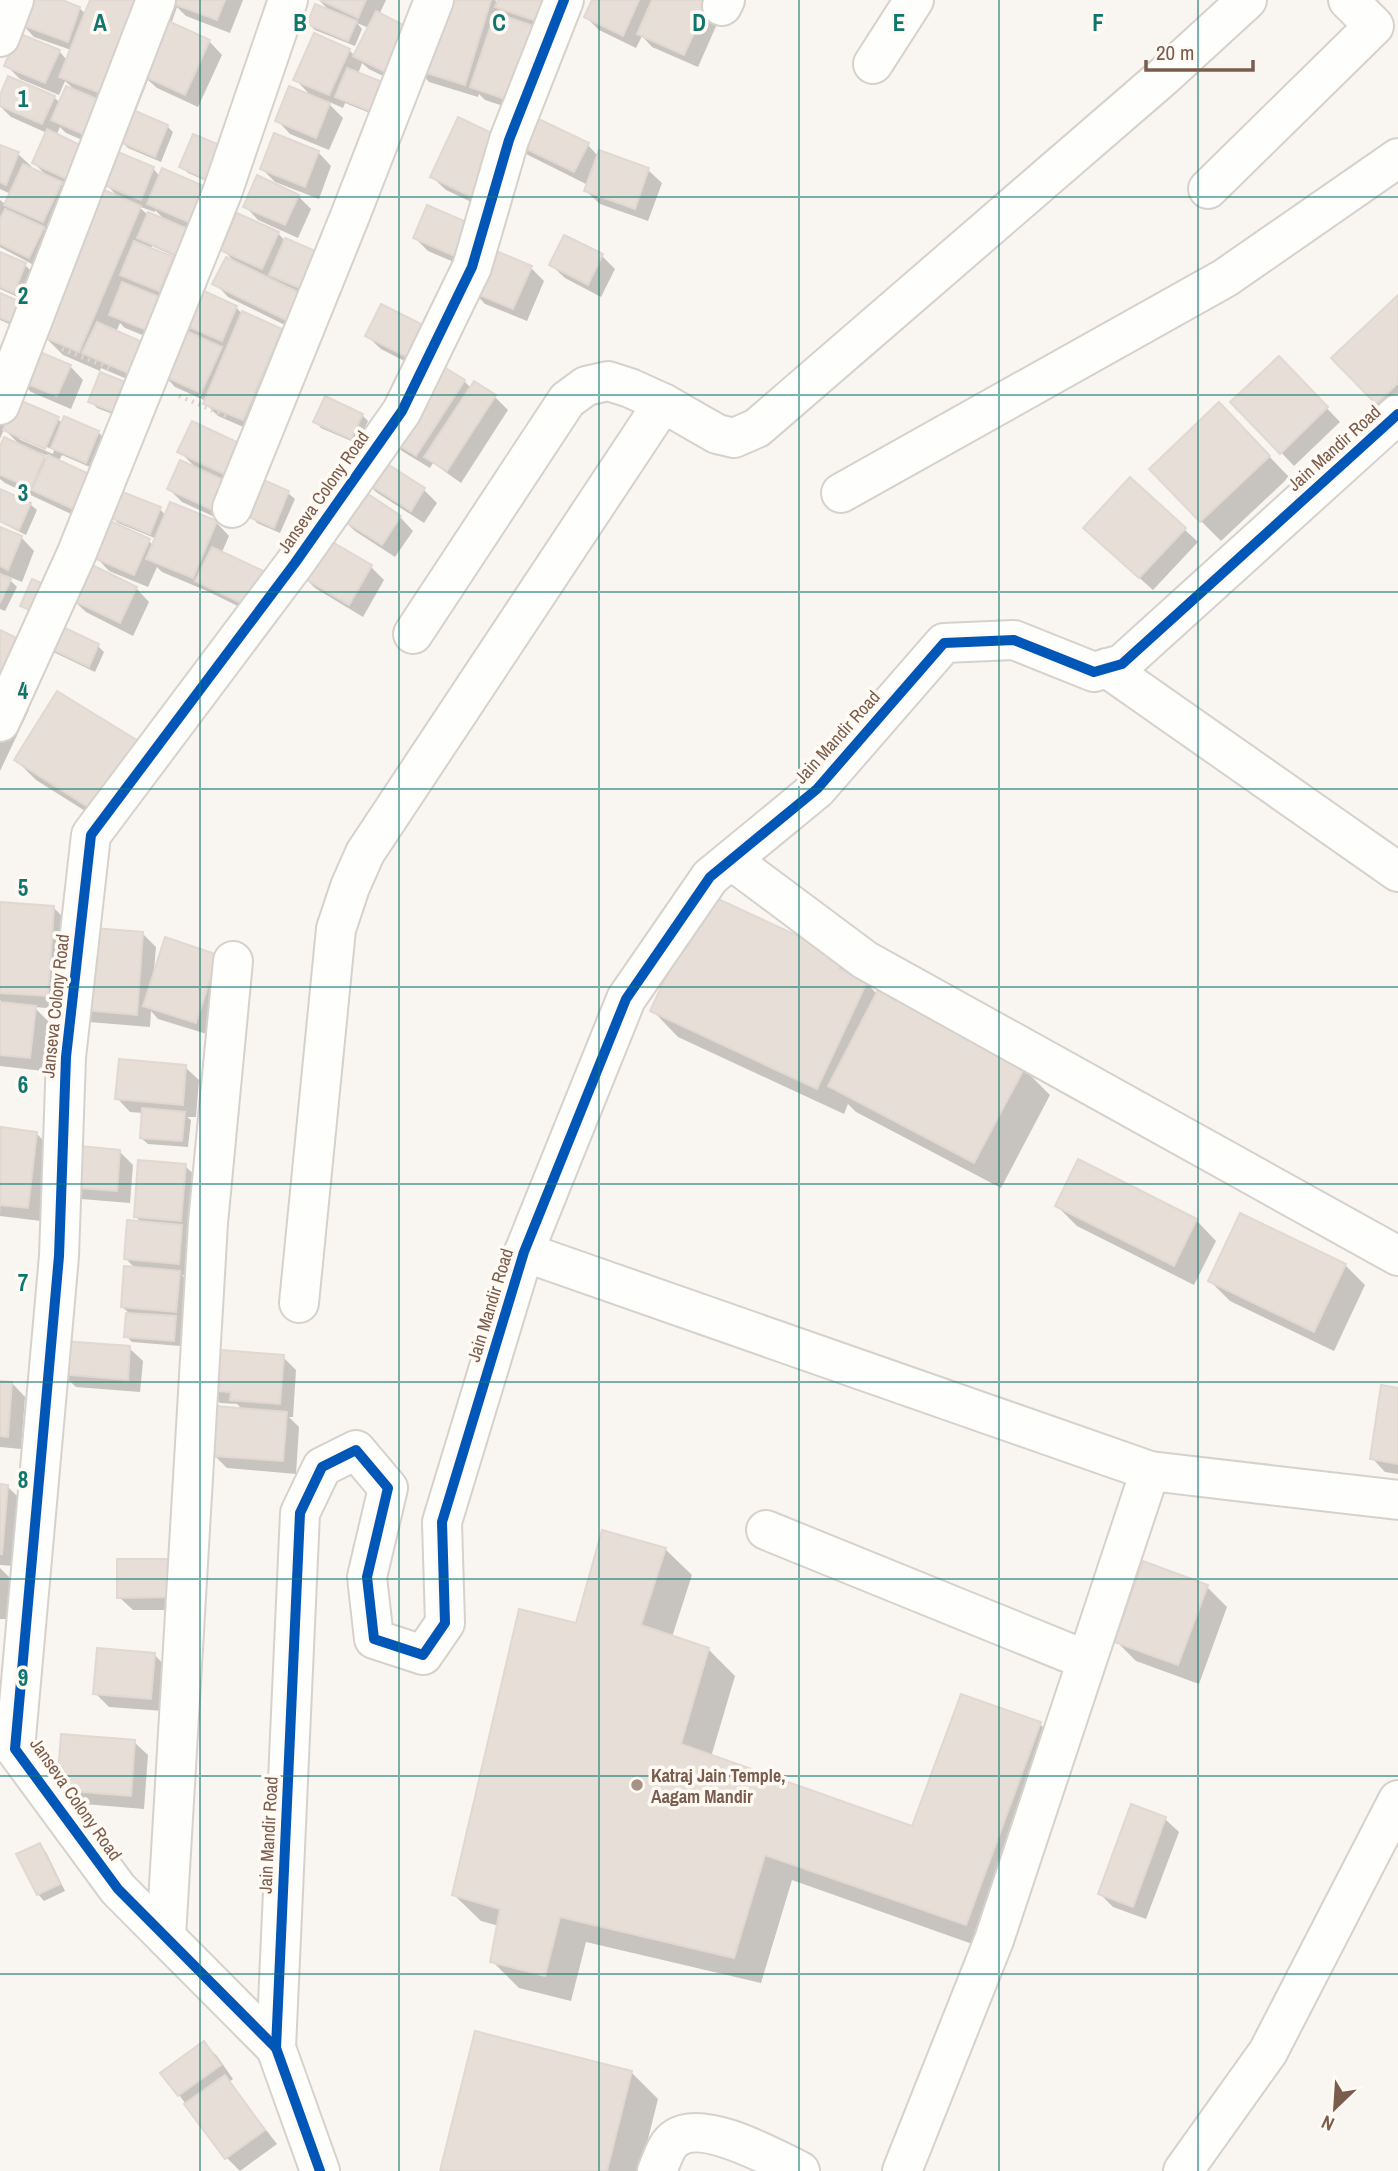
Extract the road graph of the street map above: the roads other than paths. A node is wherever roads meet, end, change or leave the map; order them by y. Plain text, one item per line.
1 (14, 0) edge
2 (156, 0) edge
3 (288, 0) edge
4 (434, 0) edge
5 (564, 0) edge
6 (914, 0) edge
7 (1247, 0) edge
8 (1348, 0) edge
9 (0, 37) edge
10 (873, 64) dead end
11 (1398, 158) edge
12 (1208, 189) dead end
13 (13, 330) edge
14 (663, 403) junction
15 (0, 405) edge
16 (1396, 419) edge
17 (841, 493) dead end
18 (232, 508) dead end
19 (413, 634) dead end
20 (1107, 668) junction
21 (0, 722) edge
22 (731, 860) junction
23 (1398, 872) edge
24 (233, 961) dead end
25 (524, 1252) junction
26 (1398, 1256) edge
27 (299, 1303) dead end
28 (1150, 1471) junction
29 (1398, 1500) edge
30 (766, 1530) dead end
31 (1086, 1660) junction
32 (1398, 1800) edge
33 (166, 1937) junction
34 (276, 2048) junction
35 (320, 2171) edge
36 (657, 2171) edge
37 (800, 2171) edge
38 (902, 2171) edge
39 (1183, 2171) edge

1 - 9 street
2 - 13 street
3 - 21 street
4 - 18 street
5 - 33 street, Janseva Colony Road
6 - 10 street
7 - 14 street
8 - 12 street
11 - 17 street
13 - 15 street
14 - 19 street
14 - 27 street
16 - 20 street, Jain Mandir Road
20 - 22 street, Jain Mandir Road
20 - 23 street
22 - 25 street, Jain Mandir Road
22 - 26 street
24 - 33 street
25 - 28 street
25 - 34 street, Jain Mandir Road
28 - 29 street
28 - 31 street
30 - 31 street
31 - 38 street
32 - 39 street
33 - 34 street, Janseva Colony Road
34 - 35 street, Jain Mandir Road
36 - 37 street

